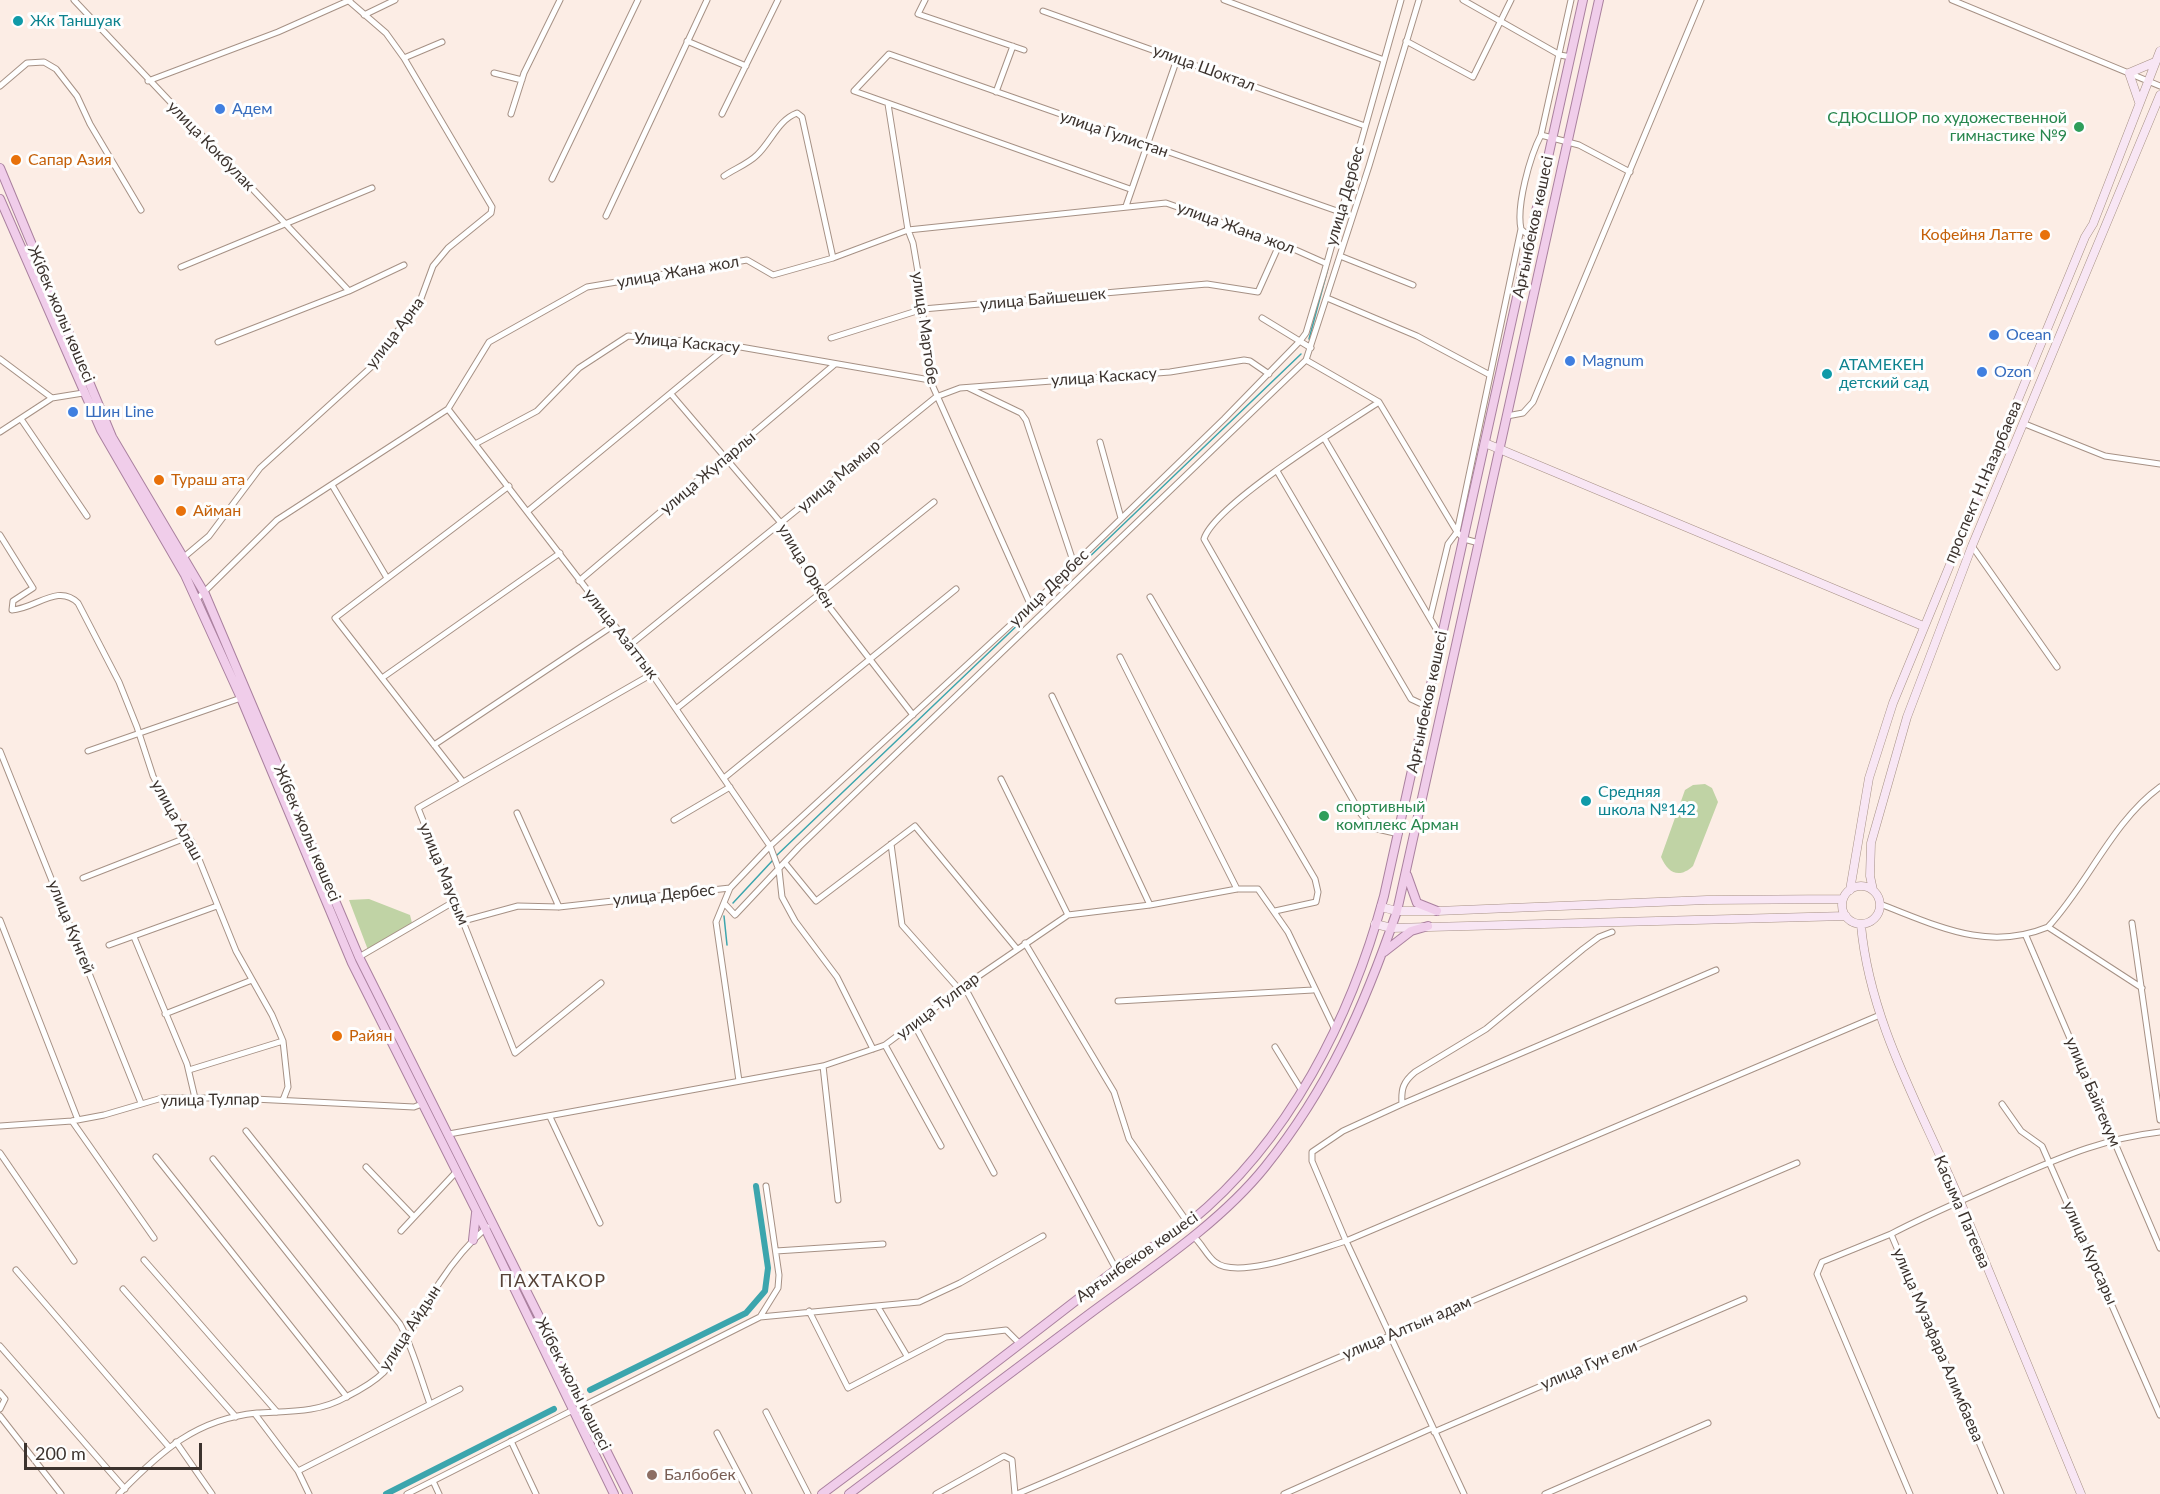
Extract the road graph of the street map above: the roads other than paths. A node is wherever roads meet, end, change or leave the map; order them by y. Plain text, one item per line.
1 (74, 0) edge
2 (350, 0) edge
3 (394, 0) edge
4 (560, 0) edge
5 (638, 0) edge
6 (707, 0) edge
7 (778, 0) edge
8 (925, 0) edge
9 (1224, 0) edge
10 (1401, 0) edge
11 (1419, 0) edge
12 (1463, 0) edge
13 (1511, 0) edge
14 (1571, 0) edge
15 (1583, 0) edge
16 (1599, 0) edge
17 (1701, 0) edge
18 (1952, 0) edge
19 (1043, 11) dead end
20 (364, 15) junction
21 (1500, 21) junction
22 (687, 41) junction
23 (1406, 41) junction
24 (442, 42) dead end
25 (1013, 46) junction
26 (1024, 50) dead end
27 (2160, 51) edge
28 (1560, 55) junction
29 (1571, 57) junction
30 (404, 58) junction
31 (1177, 59) junction
32 (1384, 60) junction
33 (2156, 62) junction
34 (746, 66) junction
35 (494, 73) dead end
36 (2129, 73) junction
37 (522, 80) junction
38 (148, 81) junction
39 (2147, 81) junction
40 (0, 86) edge
41 (2160, 86) edge
42 (996, 92) junction
43 (2160, 96) edge
44 (2139, 103) junction
45 (888, 104) junction
46 (511, 114) dead end
47 (722, 114) dead end
48 (1365, 126) junction
49 (1540, 135) junction
50 (1552, 137) junction
51 (1568, 142) junction
52 (1148, 146) junction
53 (0, 168) edge
54 (1630, 172) junction
55 (724, 176) dead end
56 (552, 179) dead end
57 (372, 188) dead end
58 (1131, 189) junction
59 (0, 198) edge
60 (1126, 206) junction
61 (141, 210) dead end
62 (1340, 212) junction
63 (606, 216) dead end
64 (285, 223) junction
65 (1521, 229) junction
66 (908, 230) junction
67 (1530, 237) junction
68 (1280, 243) junction
69 (1340, 256) junction
70 (833, 258) junction
71 (1325, 264) junction
72 (404, 265) dead end
73 (181, 267) dead end
74 (1413, 285) dead end
75 (349, 291) junction
76 (1327, 298) junction
77 (922, 309) junction
78 (1262, 318) dead end
79 (831, 338) dead end
80 (1300, 341) junction
81 (218, 342) dead end
82 (729, 345) junction
83 (1311, 348) junction
84 (0, 359) edge
85 (1305, 360) junction
86 (835, 364) junction
87 (1269, 374) junction
88 (1490, 375) junction
89 (930, 380) junction
90 (968, 387) junction
91 (83, 393) junction
92 (670, 394) junction
93 (936, 397) junction
94 (52, 398) junction
95 (1379, 402) junction
96 (448, 409) junction
97 (1507, 416) junction
98 (21, 419) junction
99 (2025, 424) junction
100 (0, 432) edge
101 (1324, 438) junction
102 (1101, 442) dead end
103 (477, 443) junction
104 (1485, 443) junction
105 (1500, 449) junction
106 (725, 458) junction
107 (2160, 464) edge
108 (1277, 471) junction
109 (332, 485) junction
110 (509, 486) junction
111 (934, 502) dead end
112 (528, 511) junction
113 (87, 516) dead end
114 (1121, 518) junction
115 (782, 524) junction
116 (0, 535) edge
117 (1460, 536) junction
118 (1479, 543) junction
119 (1972, 546) junction
120 (560, 553) junction
121 (184, 557) junction
122 (1074, 564) junction
123 (387, 578) junction
124 (579, 581) junction
125 (956, 589) dead end
126 (205, 594) junction
127 (820, 595) junction
128 (1150, 597) dead end
129 (196, 600) junction
130 (1031, 606) junction
131 (1430, 618) junction
132 (614, 625) junction
133 (1923, 626) junction
134 (1441, 637) junction
135 (630, 645) junction
136 (1120, 657) dead end
137 (870, 660) junction
138 (2057, 667) dead end
139 (652, 674) junction
140 (382, 678) junction
141 (1052, 696) dead end
142 (241, 698) junction
143 (1426, 706) junction
144 (676, 709) junction
145 (913, 715) junction
146 (139, 732) junction
147 (434, 745) junction
148 (0, 751) edge
149 (88, 751) dead end
150 (724, 778) junction
151 (1001, 779) dead end
152 (463, 782) junction
153 (730, 787) junction
154 (2160, 787) edge
155 (517, 813) dead end
156 (674, 820) dead end
157 (1399, 834) junction
158 (188, 837) junction
159 (891, 844) junction
160 (770, 846) junction
161 (786, 863) junction
162 (779, 870) junction
163 (1407, 873) junction
164 (83, 878) dead end
165 (730, 888) junction
166 (1237, 889) junction
167 (1850, 890) junction
168 (1873, 890) junction
169 (1843, 899) junction
170 (455, 901) junction
171 (724, 903) junction
172 (1880, 904) junction
173 (1150, 905) junction
174 (217, 906) junction
175 (559, 907) junction
176 (1381, 907) junction
177 (1275, 911) junction
178 (1397, 911) junction
179 (1437, 911) junction
180 (1068, 915) junction
181 (1846, 916) junction
182 (0, 920) edge
183 (463, 921) junction
184 (2132, 923) dead end
185 (1376, 924) junction
186 (1861, 925) junction
187 (1428, 926) junction
188 (2048, 927) junction
189 (1392, 928) junction
190 (1612, 932) dead end
191 (2026, 936) junction
192 (134, 937) junction
193 (1025, 943) junction
194 (109, 945) dead end
195 (1017, 949) junction
196 (1384, 952) junction
197 (359, 957) junction
198 (1716, 970) dead end
199 (252, 980) junction
200 (601, 983) dead end
201 (962, 988) junction
202 (2142, 988) junction
203 (1313, 990) junction
204 (1118, 1001) dead end
205 (165, 1014) junction
206 (1880, 1015) junction
207 (914, 1024) junction
208 (1335, 1030) junction
209 (283, 1041) junction
210 (885, 1045) junction
211 (1275, 1047) dead end
212 (873, 1049) junction
213 (823, 1066) junction
214 (189, 1070) junction
215 (739, 1081) junction
216 (1302, 1091) junction
217 (195, 1098) junction
218 (283, 1100) junction
219 (141, 1103) junction
220 (422, 1104) junction
221 (1402, 1104) junction
222 (2002, 1104) dead end
223 (550, 1117) junction
224 (75, 1120) junction
225 (2160, 1120) edge
226 (1, 1124) edge
227 (246, 1131) dead end
228 (2160, 1132) edge
229 (449, 1134) junction
230 (2114, 1139) junction
231 (942, 1146) dead end
232 (0, 1153) edge
233 (156, 1158) dead end
234 (213, 1159) dead end
235 (2050, 1161) junction
236 (1797, 1163) dead end
237 (366, 1167) dead end
238 (457, 1172) junction
239 (994, 1173) dead end
240 (766, 1186) dead end
241 (838, 1200) dead end
242 (1960, 1200) junction
243 (476, 1209) junction
244 (414, 1217) junction
245 (600, 1222) dead end
246 (1188, 1223) junction
247 (489, 1225) junction
248 (401, 1231) dead end
249 (1891, 1234) junction
250 (1042, 1236) dead end
251 (1194, 1237) junction
252 (154, 1238) dead end
253 (473, 1240) junction
254 (1346, 1241) junction
255 (884, 1244) dead end
256 (2160, 1248) edge
257 (776, 1251) junction
258 (144, 1260) dead end
259 (74, 1261) dead end
260 (1116, 1269) junction
261 (16, 1270) dead end
262 (123, 1289) dead end
263 (1744, 1299) dead end
264 (878, 1307) junction
265 (808, 1311) junction
266 (760, 1317) junction
267 (1390, 1336) junction
268 (408, 1338) junction
269 (1020, 1344) junction
270 (0, 1346) edge
271 (907, 1356) junction
272 (383, 1373) junction
273 (460, 1389) dead end
274 (0, 1393) edge
275 (346, 1397) junction
276 (430, 1404) junction
277 (583, 1406) junction
278 (0, 1409) edge
279 (936, 1409) junction
280 (573, 1410) junction
281 (277, 1412) junction
282 (766, 1412) dead end
283 (255, 1414) junction
284 (2160, 1414) edge
285 (0, 1416) edge
286 (236, 1417) junction
287 (945, 1422) junction
288 (1708, 1423) dead end
289 (1433, 1430) junction
290 (717, 1433) dead end
291 (511, 1441) junction
292 (176, 1442) junction
293 (169, 1447) junction
294 (298, 1471) junction
295 (433, 1481) junction
296 (124, 1489) junction
297 (61, 1494) edge
298 (119, 1494) edge
299 (212, 1494) edge
300 (309, 1494) edge
301 (407, 1494) edge
302 (439, 1494) edge
303 (536, 1494) edge
304 (614, 1494) edge
305 (627, 1494) edge
306 (749, 1494) edge
307 (808, 1494) edge
308 (822, 1494) edge
309 (849, 1494) edge
310 (936, 1494) edge
311 (1016, 1494) edge
312 (1284, 1494) edge
313 (1464, 1494) edge
314 (1545, 1494) edge
315 (1910, 1494) edge
316 (2001, 1494) edge
317 (2081, 1494) edge

1 - 38 street, улица Кокбулак
2 - 20 street, улица Арна
2 - 38 street
3 - 20 street
4 - 37 street
5 - 56 street
6 - 22 street
7 - 34 street
8 - 25 street
9 - 32 street
10 - 32 street, улица Дербес
11 - 23 street, улица Дербес
12 - 21 street
13 - 21 street
14 - 28 street
15 - 29 main road, Арғынбеков көшесі
16 - 51 main road, Арғынбеков көшесі
17 - 54 street
18 - 36 street
19 - 31 street, улица Шоктал
20 - 30 street, улица Арна
21 - 23 street
21 - 28 street
22 - 34 street
22 - 63 street
23 - 69 street, улица Дербес
24 - 30 street
25 - 26 street
25 - 42 street
27 - 33 main road, проспект Н.Назарбаева
28 - 29 street
28 - 49 street
29 - 50 main road, Арғынбеков көшесі
30 - 121 street, улица Арна
31 - 48 street, улица Шоктал
31 - 52 street
32 - 48 street, улица Дербес
33 - 36 main road
33 - 39 main road, проспект Н.Назарбаева
34 - 47 street
35 - 37 street
36 - 39 street
36 - 44 main road
37 - 46 street
38 - 64 street, улица Кокбулак
39 - 41 street
39 - 44 main road, проспект Н.Назарбаева
40 - 61 street
42 - 45 street, улица Гулистан
42 - 52 street, улица Гулистан
43 - 99 main road, проспект Н.Назарбаева
44 - 133 main road, проспект Н.Назарбаева
45 - 58 street
45 - 66 street, улица Мартобе
48 - 62 street, улица Дербес
49 - 50 street
49 - 65 street
50 - 51 street
50 - 67 main road, Арғынбеков көшесі
51 - 54 street
51 - 97 main road, Арғынбеков көшесі
52 - 58 street
52 - 62 street, улица Гулистан
53 - 121 main road, Жібек жолы көшесі
54 - 97 street
55 - 70 street
57 - 64 street
58 - 60 street
59 - 91 main road, Жібек жолы көшесі
60 - 66 street, улица Жана жол
60 - 68 street, улица Жана жол
62 - 71 street, улица Дербес
64 - 73 street
64 - 75 street, улица Кокбулак
65 - 67 street
65 - 88 street
66 - 70 street, улица Жана жол
66 - 77 street, улица Мартобе
67 - 104 main road, Арғынбеков көшесі
68 - 71 street, улица Жана жол
68 - 77 street, улица Байшешек
69 - 74 street
69 - 76 street, улица Дербес
70 - 96 street, улица Жана жол
71 - 80 street, улица Дербес
72 - 75 street
75 - 81 street
76 - 83 street, улица Дербес
76 - 88 street
77 - 79 street, улица Байшешек
77 - 89 street, улица Мартобе
78 - 80 street
80 - 83 street
80 - 87 street, улица Дербес
82 - 86 street, Улица Каскасу
82 - 92 street
82 - 103 street, Улица Каскасу
83 - 85 street, улица Дербес
84 - 94 street
85 - 95 street
85 - 161 street, улица Дербес
86 - 89 street, Улица Каскасу
86 - 106 street, улица Жупарлы
87 - 90 street, улица Каскасу
87 - 114 street, улица Дербес
88 - 117 street
89 - 93 street, улица Мартобе
90 - 93 street, улица Каскасу
90 - 122 street
91 - 94 street
91 - 129 main road, Жібек жолы көшесі
92 - 106 street, улица Оркен
92 - 112 street
93 - 115 street, улица Мамыр
93 - 130 street, улица Мартобе
94 - 98 street
95 - 101 street
95 - 117 street
96 - 103 street, улица Азаттык
96 - 109 street, улица Жана жол
97 - 105 main road, Арғынбеков көшесі
98 - 100 street
98 - 113 street
99 - 107 street
99 - 119 main road, проспект Н.Назарбаева
101 - 108 street
101 - 131 street
102 - 114 street
103 - 110 street, улица Азаттык
104 - 105 main road
104 - 117 main road, Арғынбеков көшесі
105 - 118 main road, Арғынбеков көшесі
105 - 133 main road
106 - 115 street, улица Оркен
106 - 124 street, улица Жупарлы
108 - 143 street
108 - 157 street
109 - 123 street
109 - 126 street, улица Жана жол
110 - 112 street, улица Азаттык
110 - 123 street
111 - 127 street
112 - 120 street, улица Азаттык
114 - 122 street, улица Дербес
115 - 127 street, улица Оркен
115 - 135 street, улица Мамыр
116 - 146 street, улица Алаш
117 - 118 street
117 - 131 street
117 - 134 main road, Арғынбеков көшесі
118 - 163 main road, Арғынбеков көшесі
119 - 138 street
119 - 168 main road, проспект Н.Назарбаева
120 - 124 street, улица Азаттык
120 - 140 street
121 - 126 main road, Жібек жолы көшесі
122 - 130 street, улица Дербес
123 - 140 street
124 - 132 street, улица Азаттык
125 - 137 street
126 - 129 street, улица Жана жол
126 - 197 main road, Жібек жолы көшесі
127 - 137 street, улица Оркен
127 - 144 street
128 - 177 street
129 - 142 main road, Жібек жолы көшесі
130 - 145 street, улица Дербес
131 - 134 street
132 - 135 street, улица Азаттык
132 - 147 street
133 - 167 main road, проспект Н.Назарбаева
134 - 143 main road, Арғынбеков көшесі
135 - 139 street, улица Азаттык
136 - 166 street
137 - 145 street, улица Оркен
137 - 150 street
139 - 144 street, улица Азаттык
139 - 152 street, улица Маусым
140 - 147 street
141 - 173 street
142 - 146 street
142 - 220 main road, Жібек жолы көшесі
143 - 157 main road, Арғынбеков көшесі
144 - 150 street, улица Азаттык
145 - 160 street, улица Дербес
146 - 149 street
146 - 158 street, улица Алаш
147 - 152 street
148 - 219 street, улица Кунгей
150 - 153 street, улица Азаттык
151 - 180 street
152 - 170 street, улица Маусым
153 - 156 street
153 - 160 street, улица Азаттык
154 - 188 street
155 - 175 street
157 - 176 main road, Арғынбеков көшесі
158 - 164 street
158 - 174 street, улица Алаш
159 - 161 street
159 - 195 street
159 - 201 street
160 - 162 street, улица Азаттык
160 - 165 street, улица Дербес
161 - 162 street, улица Дербес
162 - 171 street, улица Дербес
162 - 212 street, улица Азаттык
163 - 178 main road, Арғынбеков көшесі
163 - 179 main road
165 - 171 street
165 - 175 street, улица Дербес
166 - 173 street, улица Тулпар
166 - 177 street, улица Тулпар
167 - 168 main road
167 - 169 main road
168 - 172 main road
169 - 179 main road
169 - 181 main road
170 - 183 street, улица Маусым
170 - 197 street
171 - 215 street
172 - 186 main road
172 - 191 street
173 - 180 street, улица Тулпар
174 - 192 street
174 - 199 street, улица Алаш
175 - 183 street, улица Дербес
176 - 178 main road
176 - 185 main road, Арғынбеков көшесі
177 - 203 street, улица Тулпар
178 - 179 main road
178 - 189 main road, Арғынбеков көшесі
180 - 193 street, улица Тулпар
181 - 186 main road
181 - 187 main road
182 - 224 street
183 - 200 street, улица Маусым
184 - 202 street
185 - 189 main road
185 - 208 main road, Арғынбеков көшесі
186 - 206 main road, Касыма Патеева
187 - 189 main road
187 - 196 main road
188 - 191 street
188 - 202 street
189 - 196 main road, Арғынбеков көшесі
190 - 221 street
191 - 230 street, улица Байгекум
192 - 194 street
192 - 205 street
193 - 195 street, улица Тулпар
193 - 246 street
195 - 201 street, улица Тулпар
196 - 251 main road, Арғынбеков көшесі
197 - 229 main road, Жібек жолы көшесі
198 - 221 street
199 - 205 street
199 - 209 street, улица Алаш
201 - 207 street, улица Тулпар
201 - 260 street
202 - 225 street
203 - 204 street
203 - 208 street, улица Тулпар
205 - 214 street
206 - 242 main road, Касыма Патеева
206 - 254 street
207 - 210 street, улица Тулпар
207 - 239 street
208 - 216 main road, Арғынбеков көшесі
209 - 214 street
209 - 218 street, улица Алаш
210 - 212 street, улица Тулпар
210 - 231 street
211 - 216 street
212 - 213 street, улица Тулпар
213 - 215 street, улица Тулпар
213 - 241 street
214 - 217 street
215 - 223 street, улица Тулпар
216 - 246 main road, Арғынбеков көшесі
217 - 218 street, улица Тулпар
217 - 219 street, улица Тулпар
218 - 220 street, улица Тулпар
219 - 224 street, улица Тулпар
220 - 238 main road, Жібек жолы көшесі
221 - 254 street
222 - 235 street, улица Курсары
223 - 229 street, улица Тулпар
223 - 245 street
224 - 226 street, улица Тулпар
224 - 252 street
227 - 268 street
228 - 230 street, улица Музафара Алимбаева
229 - 247 main road, Жібек жолы көшесі
230 - 235 street, улица Музафара Алимбаева
230 - 256 street, улица Байгекум
232 - 259 street
233 - 275 street
234 - 272 street
235 - 242 street, улица Музафара Алимбаева
235 - 284 street, улица Курсары
236 - 267 street, улица Алтын адам
237 - 244 street
238 - 243 main road, Жібек жолы көшесі
238 - 244 street
240 - 257 street
242 - 249 street, улица Музафара Алимбаева
242 - 317 main road, Касыма Патеева
243 - 247 main road, Жібек жолы көшесі
243 - 253 main road
244 - 248 street
246 - 260 main road, Арғынбеков көшесі
247 - 253 street, улица Айдын
247 - 277 main road, Жібек жолы көшесі
247 - 280 main road, Жібек жолы көшесі
249 - 315 street
249 - 316 street, улица Музафара Алимбаева
250 - 264 street
251 - 254 street
251 - 287 main road, Арғынбеков көшесі
253 - 268 street, улица Айдын
254 - 267 street
255 - 257 street
257 - 266 street
258 - 281 street
260 - 269 main road, Арғынбеков көшесі
261 - 293 street
262 - 286 street
263 - 289 street, улица Гун ели
264 - 265 street
264 - 271 street
265 - 266 street
265 - 271 street
266 - 277 street
267 - 289 street
267 - 311 street, улица Алтын адам
268 - 272 street, улица Айдын
268 - 276 street
269 - 271 street
269 - 279 main road, Арғынбеков көшесі
270 - 296 street
272 - 275 street, улица Айдын
273 - 276 street
274 - 278 street
275 - 281 street, улица Айдын
276 - 294 street
277 - 305 main road, Жібек жолы көшесі
279 - 287 main road
279 - 308 main road, Арғынбеков көшесі
280 - 291 street
280 - 304 main road, Жібек жолы көшесі
281 - 283 street, улица Айдын
282 - 307 street
283 - 286 street, улица Айдын
283 - 294 street
285 - 297 street
286 - 292 street, улица Айдын
287 - 309 main road, Арғынбеков көшесі
288 - 314 street
289 - 312 street, улица Гун ели
289 - 313 street
290 - 306 street
291 - 295 street
291 - 303 street
292 - 293 street, улица Айдын
292 - 299 street
293 - 296 street, улица Айдын
294 - 300 street
295 - 301 street
295 - 302 street
296 - 298 street, улица Айдын
310 - 311 street

